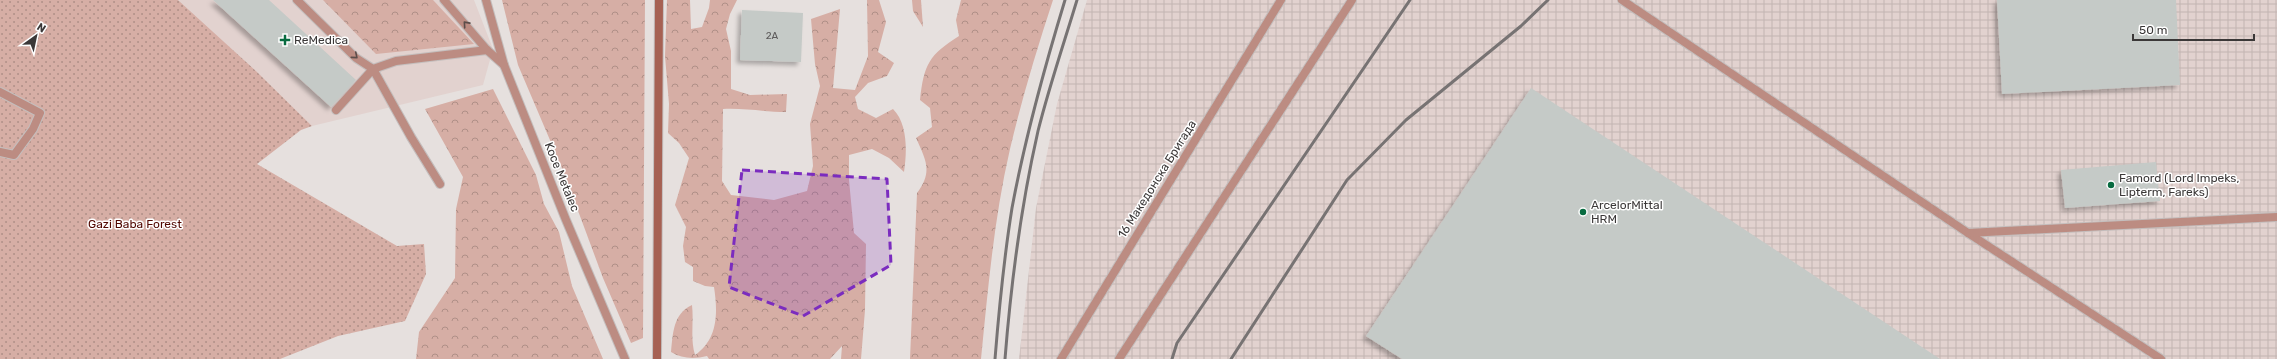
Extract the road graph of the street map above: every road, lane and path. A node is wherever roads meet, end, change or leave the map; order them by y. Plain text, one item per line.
1 (297, 0) edge
2 (444, 0) edge
3 (486, 0) edge
4 (659, 0) edge
5 (1277, 0) edge
6 (1281, 0) edge
7 (1352, 0) edge
8 (1622, 0) edge
9 (1274, 11) junction
10 (487, 50) junction
11 (504, 65) junction
12 (373, 69) junction
13 (0, 92) edge
14 (336, 110) dead end
15 (0, 152) edge
16 (440, 184) dead end
17 (2277, 217) edge
18 (1968, 233) junction
19 (625, 359) edge
20 (657, 359) edge
21 (1061, 359) edge
22 (1119, 359) edge
23 (2161, 359) edge

1 -> 12 street
10 -> 2 street
3 - 11 street, Koce Metalec
4 - 20 street
5 - 9 street
6 - 9 street, 16 Македонска Бригада
7 - 22 street
8 - 18 street
9 - 21 street, 16 Македонска Бригада
10 - 11 street
10 - 12 street
11 - 19 street, Koce Metalec
12 - 14 street
12 - 16 street
13 - 15 street
17 - 18 street
18 - 23 street

